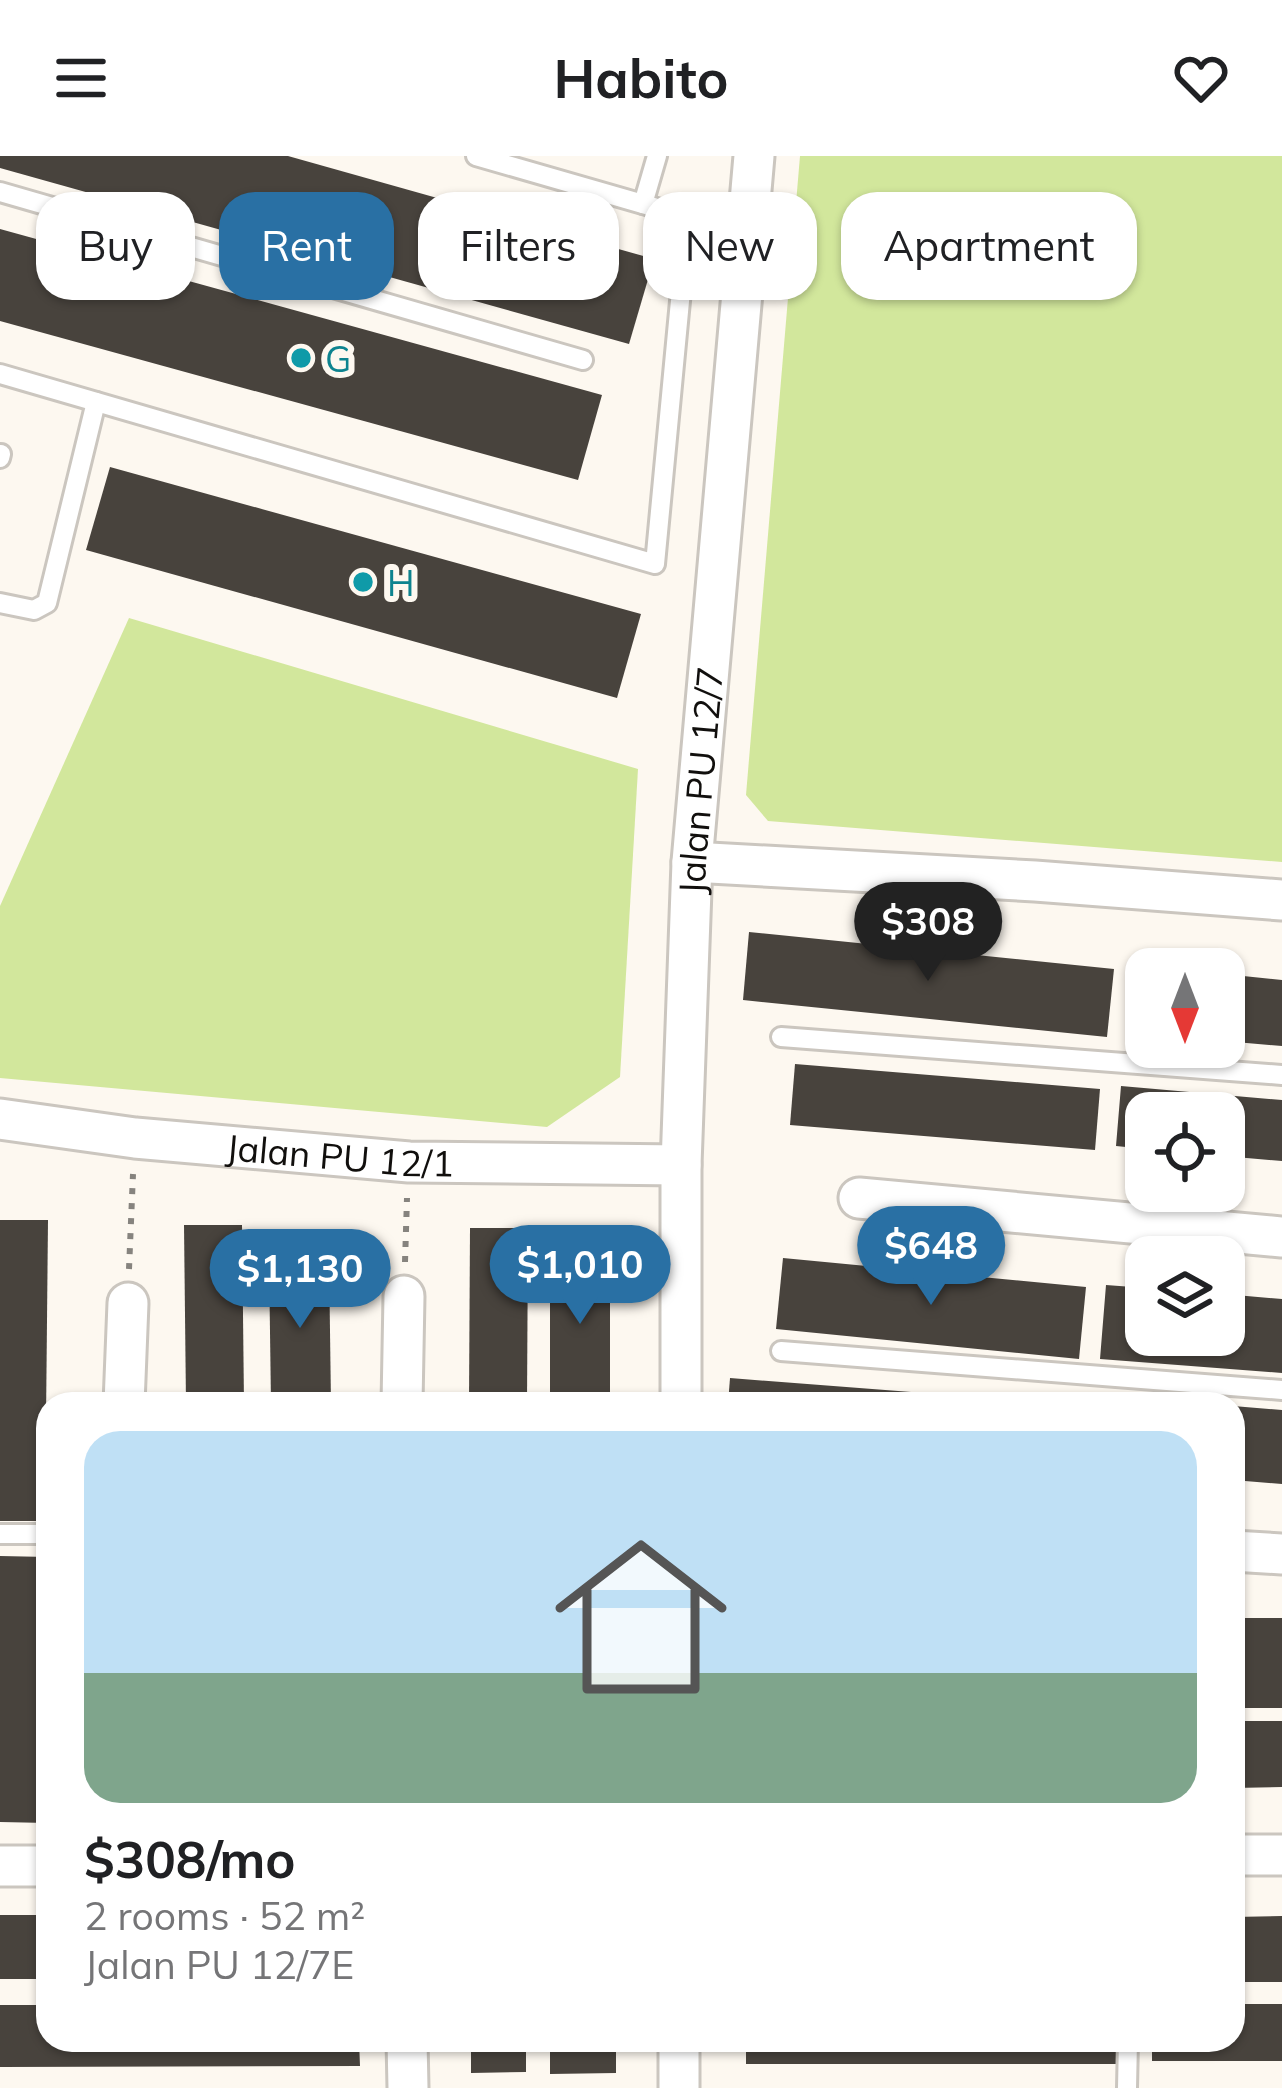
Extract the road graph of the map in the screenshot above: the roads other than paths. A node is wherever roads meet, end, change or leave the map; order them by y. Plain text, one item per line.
1 (476, 156) edge
2 (657, 156) edge
3 (754, 156) edge
4 (0, 192) edge
5 (646, 192) edge
6 (643, 204) edge
7 (680, 300) edge
8 (583, 360) dead end
9 (0, 374) edge
10 (96, 402) junction
11 (0, 603) edge
12 (692, 862) junction
13 (1282, 900) edge
14 (781, 1037) dead end
15 (1282, 1076) edge
16 (0, 1119) edge
17 (681, 1165) junction
18 (859, 1198) dead end
19 (1282, 1237) edge
20 (404, 1296) road end
21 (128, 1303) road end
22 (781, 1352) dead end
23 (1282, 1390) edge
24 (124, 1392) edge
25 (402, 1392) edge
26 (681, 1392) edge
27 (0, 1534) edge
28 (36, 1534) edge
29 (1245, 1552) edge
30 (1282, 1554) edge
31 (1245, 1855) edge
32 (1282, 1856) edge
33 (0, 1866) edge
34 (36, 1866) edge
35 (407, 2052) edge
36 (680, 2052) edge
37 (1128, 2052) edge
38 (408, 2088) edge
39 (679, 2088) edge
40 (1127, 2088) edge

1 - 6 lane
2 - 5 lane
3 - 12 street, Jalan PU 12/7
4 - 8 lane
7 - 10 lane
9 - 10 lane
10 - 11 lane
12 - 13 street
12 - 17 street, Jalan PU 12/7
14 - 15 lane
16 - 17 street, Jalan PU 12/1
17 - 26 street, Jalan PU 12/7
18 - 19 street
20 - 25 street
21 - 24 street
22 - 23 lane
27 - 28 lane
29 - 30 street
31 - 32 street
33 - 34 street
35 - 38 street
36 - 39 street
37 - 40 lane

